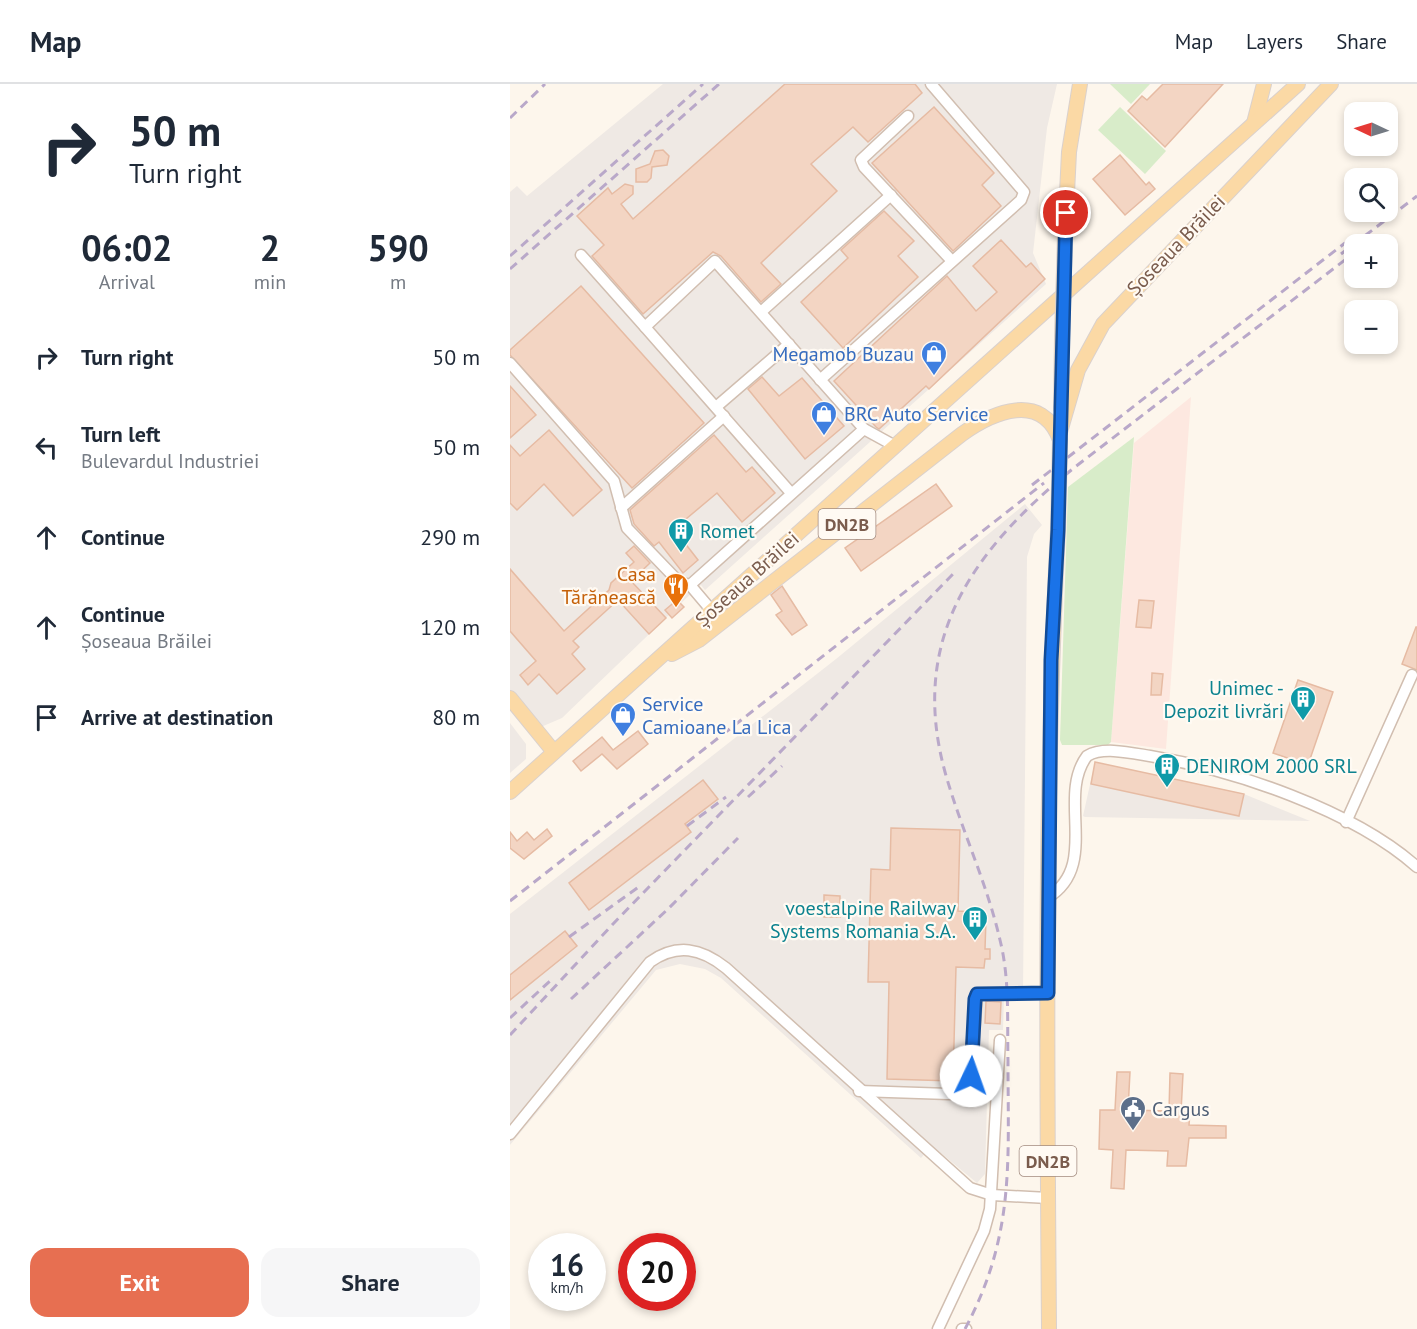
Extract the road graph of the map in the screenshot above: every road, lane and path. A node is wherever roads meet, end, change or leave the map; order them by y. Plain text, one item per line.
1 (931, 84) edge
2 (1080, 84) edge
3 (1264, 84) edge
4 (1298, 84) edge
5 (1331, 84) edge
6 (908, 116) dead end
7 (1253, 124) junction
8 (891, 195) junction
9 (581, 255) dead end
10 (952, 261) junction
11 (761, 312) junction
12 (645, 327) junction
13 (789, 344) junction
14 (510, 363) edge
15 (820, 380) junction
16 (716, 407) junction
17 (724, 416) junction
18 (864, 429) junction
19 (1060, 436) junction
20 (895, 446) junction
21 (791, 493) junction
22 (621, 508) junction
23 (690, 585) junction
24 (712, 611) junction
25 (662, 657) junction
26 (1412, 675) dead end
27 (510, 698) edge
28 (554, 752) junction
29 (510, 792) edge
30 (1346, 822) junction
31 (1417, 867) edge
32 (1047, 898) junction
33 (1048, 993) junction
34 (1000, 1040) dead end
35 (859, 1091) junction
36 (510, 1134) edge
37 (992, 1195) junction
38 (1048, 1198) junction
39 (938, 1329) edge
40 (1049, 1329) edge

1 - 10 street
2 - 19 main road, DN2B, bridge
3 - 7 main road
4 - 7 main road, Șoseaua Brăilei
5 - 19 main road, Șoseaua Brăilei / DN2B
6 - 8 street
7 - 20 main road, Șoseaua Brăilei
8 - 10 street
8 - 11 street
9 - 12 street
10 - 15 street
11 - 12 street
11 - 13 street
12 - 16 street
13 - 15 street
13 - 16 street
14 - 22 street
15 - 18 street
16 - 17 street
17 - 21 street
17 - 22 street
18 - 20 street
18 - 21 street
19 - 25 main road, DN2B
19 - 32 main road, DN2B, bridge
20 - 24 main road, Șoseaua Brăilei
21 - 23 street
22 - 23 street
23 - 24 street
24 - 25 main road, Șoseaua Brăilei
25 - 28 main road, Șoseaua Brăilei
26 - 30 street
27 - 28 main road
28 - 29 main road, Șoseaua Brăilei
30 - 31 street
30 - 32 street
32 - 33 main road, DN2B
33 - 35 street
33 - 38 main road, DN2B
34 - 37 street
35 - 36 street
35 - 37 street
37 - 38 street
37 - 39 street
38 - 40 main road, DN2B

